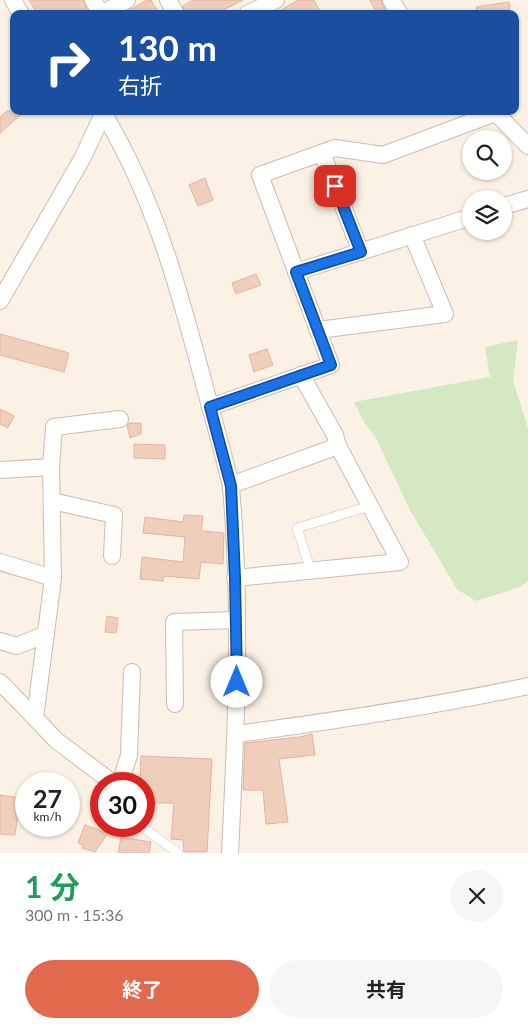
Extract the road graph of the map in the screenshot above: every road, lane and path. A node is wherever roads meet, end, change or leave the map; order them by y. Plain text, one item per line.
1 (127, 0) edge
2 (276, 0) edge
3 (247, 8) edge
4 (108, 10) edge
5 (101, 115) edge
6 (104, 115) edge
7 (486, 115) edge
8 (497, 115) edge
9 (528, 146) edge
10 (322, 152) junction
11 (528, 198) edge
12 (512, 203) edge
13 (462, 220) edge
14 (412, 236) junction
15 (361, 252) junction
16 (296, 272) junction
17 (0, 301) edge
18 (318, 330) junction
19 (301, 375) junction
20 (210, 407) junction
21 (120, 419) dead end
22 (338, 446) junction
23 (51, 466) junction
24 (0, 470) edge
25 (231, 486) junction
26 (52, 501) junction
27 (370, 506) junction
28 (112, 556) dead end
29 (0, 562) edge
30 (310, 571) junction
31 (53, 578) junction
32 (235, 578) junction
33 (236, 620) junction
34 (46, 634) junction
35 (0, 641) edge
36 (132, 672) dead end
37 (0, 682) edge
38 (528, 686) edge
39 (175, 704) dead end
40 (35, 718) junction
41 (236, 734) junction
42 (98, 772) edge
43 (123, 772) edge
44 (155, 836) edge
45 (178, 853) edge
46 (230, 853) edge

1 - 4 street
2 - 3 street
5 - 17 street
6 - 20 street
7 - 10 street
8 - 9 street
10 - 15 street
10 - 16 street
11 - 12 street
13 - 14 street
14 - 15 street
14 - 18 street
15 - 16 street
16 - 18 street
18 - 19 street
19 - 20 street
19 - 22 street
20 - 25 street
21 - 23 street
22 - 25 street
22 - 27 street
23 - 24 street
23 - 26 street
25 - 32 street
26 - 28 street
26 - 31 street
27 - 30 lane
27 - 30 street
29 - 31 street
30 - 32 street
31 - 34 street
32 - 33 street
33 - 39 street
33 - 41 street
34 - 35 street
34 - 40 street
36 - 43 street
37 - 40 street
38 - 41 street
40 - 42 street
41 - 46 street
44 - 45 lane

